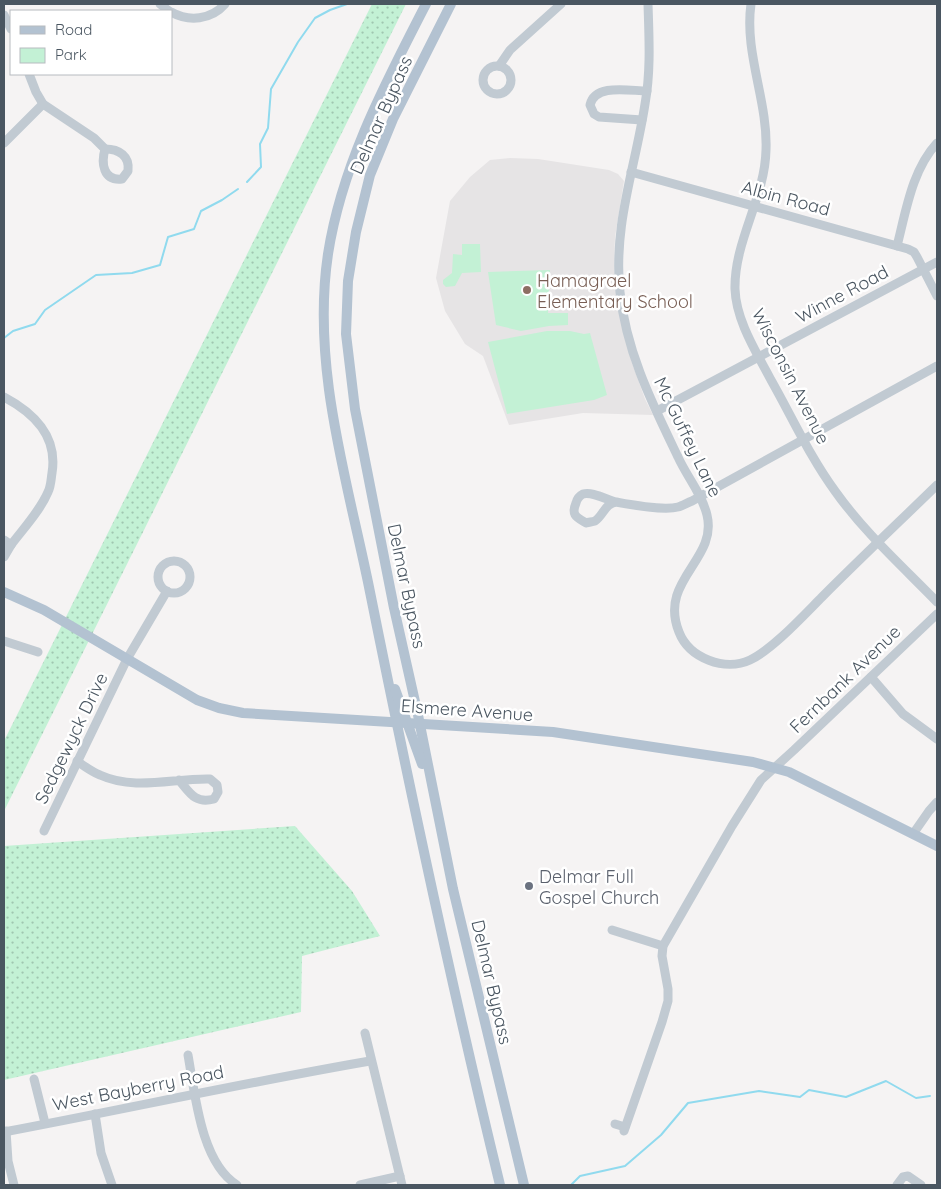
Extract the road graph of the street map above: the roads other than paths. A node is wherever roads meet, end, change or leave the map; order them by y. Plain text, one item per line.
1 (225, 4) edge
2 (426, 4) edge
3 (451, 4) edge
4 (561, 4) edge
5 (648, 4) edge
6 (752, 4) edge
7 (172, 13) edge
8 (4, 15) edge
9 (10, 27) edge
10 (499, 66) dead end
11 (29, 75) edge
12 (647, 91) junction
13 (43, 104) junction
14 (642, 120) junction
15 (4, 143) edge
16 (937, 144) edge
17 (105, 149) dead end
18 (631, 172) junction
19 (754, 206) junction
20 (897, 246) junction
21 (937, 262) edge
22 (922, 269) junction
23 (937, 296) edge
24 (759, 358) junction
25 (937, 366) edge
26 (4, 398) edge
27 (657, 411) junction
28 (804, 439) junction
29 (937, 485) edge
30 (701, 497) junction
31 (616, 502) junction
32 (878, 542) junction
33 (7, 543) edge
34 (4, 557) edge
35 (167, 591) dead end
36 (4, 592) edge
37 (371, 596) junction
38 (937, 602) edge
39 (937, 614) edge
40 (4, 641) edge
41 (38, 652) dead end
42 (127, 659) junction
43 (870, 677) junction
44 (396, 722) junction
45 (407, 722) junction
46 (420, 723) junction
47 (937, 739) edge
48 (77, 761) junction
49 (775, 767) junction
50 (179, 780) dead end
51 (937, 802) edge
52 (44, 831) dead end
53 (913, 834) junction
54 (444, 840) junction
55 (937, 846) edge
56 (612, 930) dead end
57 (663, 946) junction
58 (365, 1033) dead end
59 (188, 1055) dead end
60 (370, 1060) junction
61 (34, 1079) dead end
62 (195, 1095) junction
63 (95, 1114) junction
64 (45, 1123) junction
65 (615, 1124) dead end
66 (5, 1132) edge
67 (401, 1181) edge
68 (14, 1185) edge
69 (112, 1185) edge
70 (237, 1185) edge
71 (360, 1185) edge
72 (500, 1185) edge
73 (524, 1185) edge
74 (897, 1185) edge
75 (921, 1185) edge

1 - 7 street
2 - 37 main road, Delmar Bypass
3 - 46 main road, Delmar Bypass
4 - 10 street
5 - 12 street, Mc Guffey Lane
6 - 19 street, Wisconsin Avenue
8 - 9 street
11 - 13 street
12 - 14 street, Mc Guffey Lane
12 - 14 street
13 - 15 street
13 - 17 street
14 - 18 street, Mc Guffey Lane
16 - 20 street
18 - 19 street, Albin Road
18 - 27 street, Mc Guffey Lane
19 - 20 street, Albin Road
19 - 24 street, Wisconsin Avenue
20 - 22 street, Albin Road
21 - 22 street, Winne Road
22 - 23 street, Albin Road
22 - 24 street, Winne Road
24 - 27 street, Winne Road
24 - 28 street, Wisconsin Avenue
25 - 28 street
26 - 33 street
27 - 30 street, Mc Guffey Lane
28 - 30 street
28 - 32 street, Wisconsin Avenue
29 - 32 street, Mc Guffey Lane
30 - 31 street
30 - 32 street, Mc Guffey Lane
31 - 31 street
32 - 38 street, Wisconsin Avenue
33 - 34 street
35 - 42 street, Sedgewyck Drive
36 - 42 main road, Elsmere Avenue
37 - 44 main road, Delmar Bypass
37 - 45 main road
39 - 43 street, Fernbank Avenue
40 - 41 street
42 - 44 main road, Elsmere Avenue
42 - 48 street, Sedgewyck Drive
43 - 47 street
43 - 49 street, Fernbank Avenue
44 - 45 main road, Elsmere Avenue
44 - 72 main road, Delmar Bypass
45 - 46 main road, Elsmere Avenue
45 - 54 main road
46 - 49 main road, Elsmere Avenue
46 - 54 main road, Delmar Bypass
48 - 50 street
48 - 52 street, Sedgewyck Drive
49 - 53 main road, Elsmere Avenue
49 - 57 street, Fernbank Avenue
51 - 53 street
53 - 55 main road, Elsmere Avenue
54 - 73 main road, Delmar Bypass
56 - 57 street
57 - 65 street
58 - 60 street
59 - 62 street
60 - 62 street, West Bayberry Road
60 - 67 street
61 - 64 street
62 - 63 street, West Bayberry Road
62 - 70 street
63 - 64 street, West Bayberry Road
63 - 69 street
64 - 66 street, West Bayberry Road
66 - 68 street
67 - 71 street
74 - 75 street

